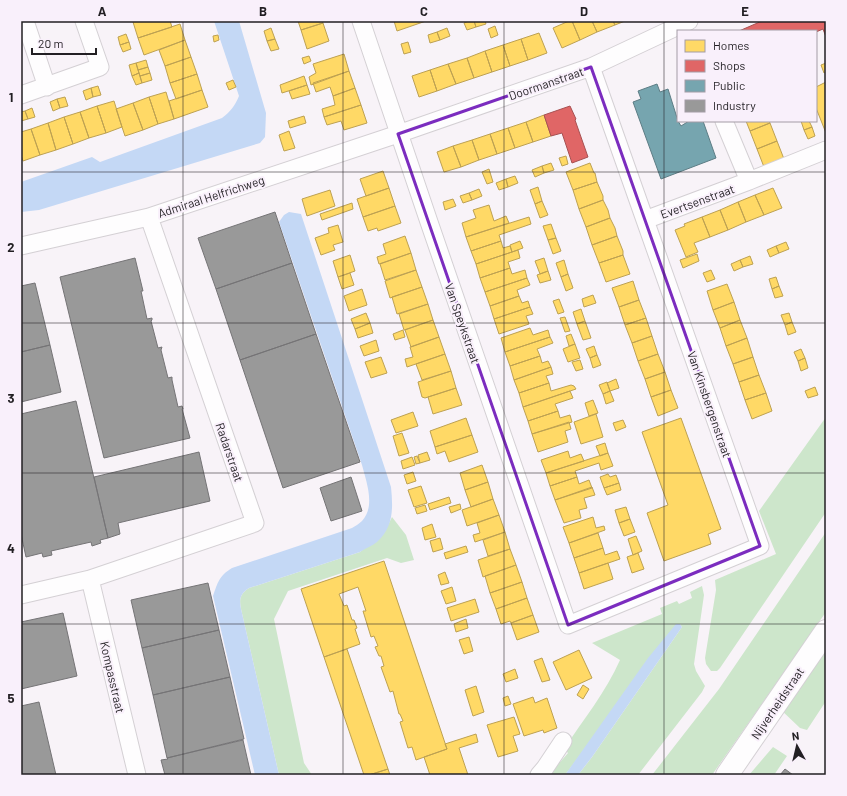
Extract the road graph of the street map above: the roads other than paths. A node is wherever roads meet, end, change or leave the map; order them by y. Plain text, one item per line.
1 (25, 21) edge
2 (84, 21) edge
3 (361, 21) edge
4 (687, 25) edge
5 (591, 67) junction
6 (47, 87) junction
7 (21, 95) edge
8 (724, 122) edge
9 (398, 134) junction
10 (826, 150) edge
11 (749, 182) junction
12 (149, 217) junction
13 (645, 220) junction
14 (21, 246) edge
15 (90, 579) junction
16 (21, 595) edge
17 (568, 625) joint
18 (826, 631) edge
19 (563, 741) dead end
20 (136, 775) edge
21 (538, 775) edge
22 (727, 775) edge

1 - 6 street
2 - 6 street
3 - 9 street, Van Speykstraat
4 - 5 street, Doormanstraat
5 - 9 street, Doormanstraat
5 - 13 street, Van Kinsbergenstraat
6 - 7 street
8 - 11 street, Evertsenstraat
9 - 12 street, Admiraal Helfrichweg
9 - 17 street, Van Speykstraat
10 - 11 street, Evertsenstraat
11 - 13 street, Evertsenstraat
12 - 14 street, Admiraal Helfrichweg
12 - 15 street, Radarstraat
13 - 17 street, Van Kinsbergenstraat
15 - 16 street
15 - 20 street, Kompasstraat
18 - 22 street, Nijverheidstraat
19 - 21 street

